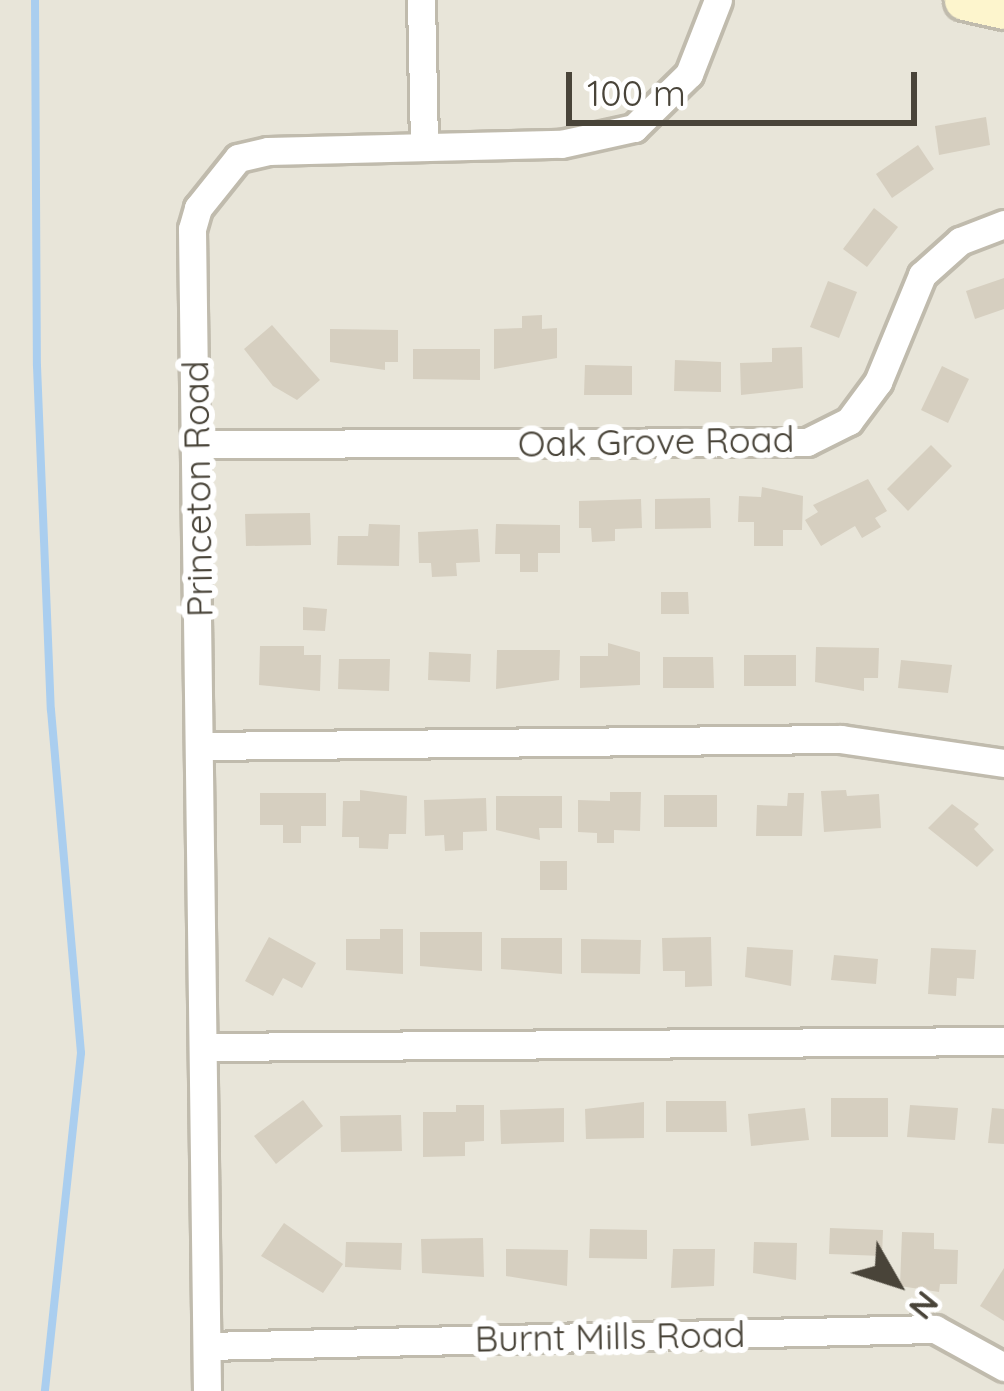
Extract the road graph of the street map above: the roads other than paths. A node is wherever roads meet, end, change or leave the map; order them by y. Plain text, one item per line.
1 (421, 0) edge
2 (718, 0) edge
3 (964, 0) edge
4 (1004, 9) edge
5 (424, 143) junction
6 (1004, 224) edge
7 (197, 444) junction
8 (201, 746) junction
9 (1004, 763) edge
10 (1004, 1041) edge
11 (202, 1047) junction
12 (207, 1346) junction
13 (1004, 1366) edge
14 (207, 1391) edge

1 - 5 street
2 - 5 street, Princeton Road
3 - 4 street
5 - 7 street, Princeton Road
6 - 7 street, Oak Grove Road
7 - 8 street, Princeton Road
8 - 9 street
8 - 11 street, Princeton Road
10 - 11 street
11 - 12 street, Princeton Road
12 - 13 street, Burnt Mills Road
12 - 14 street, Princeton Road

